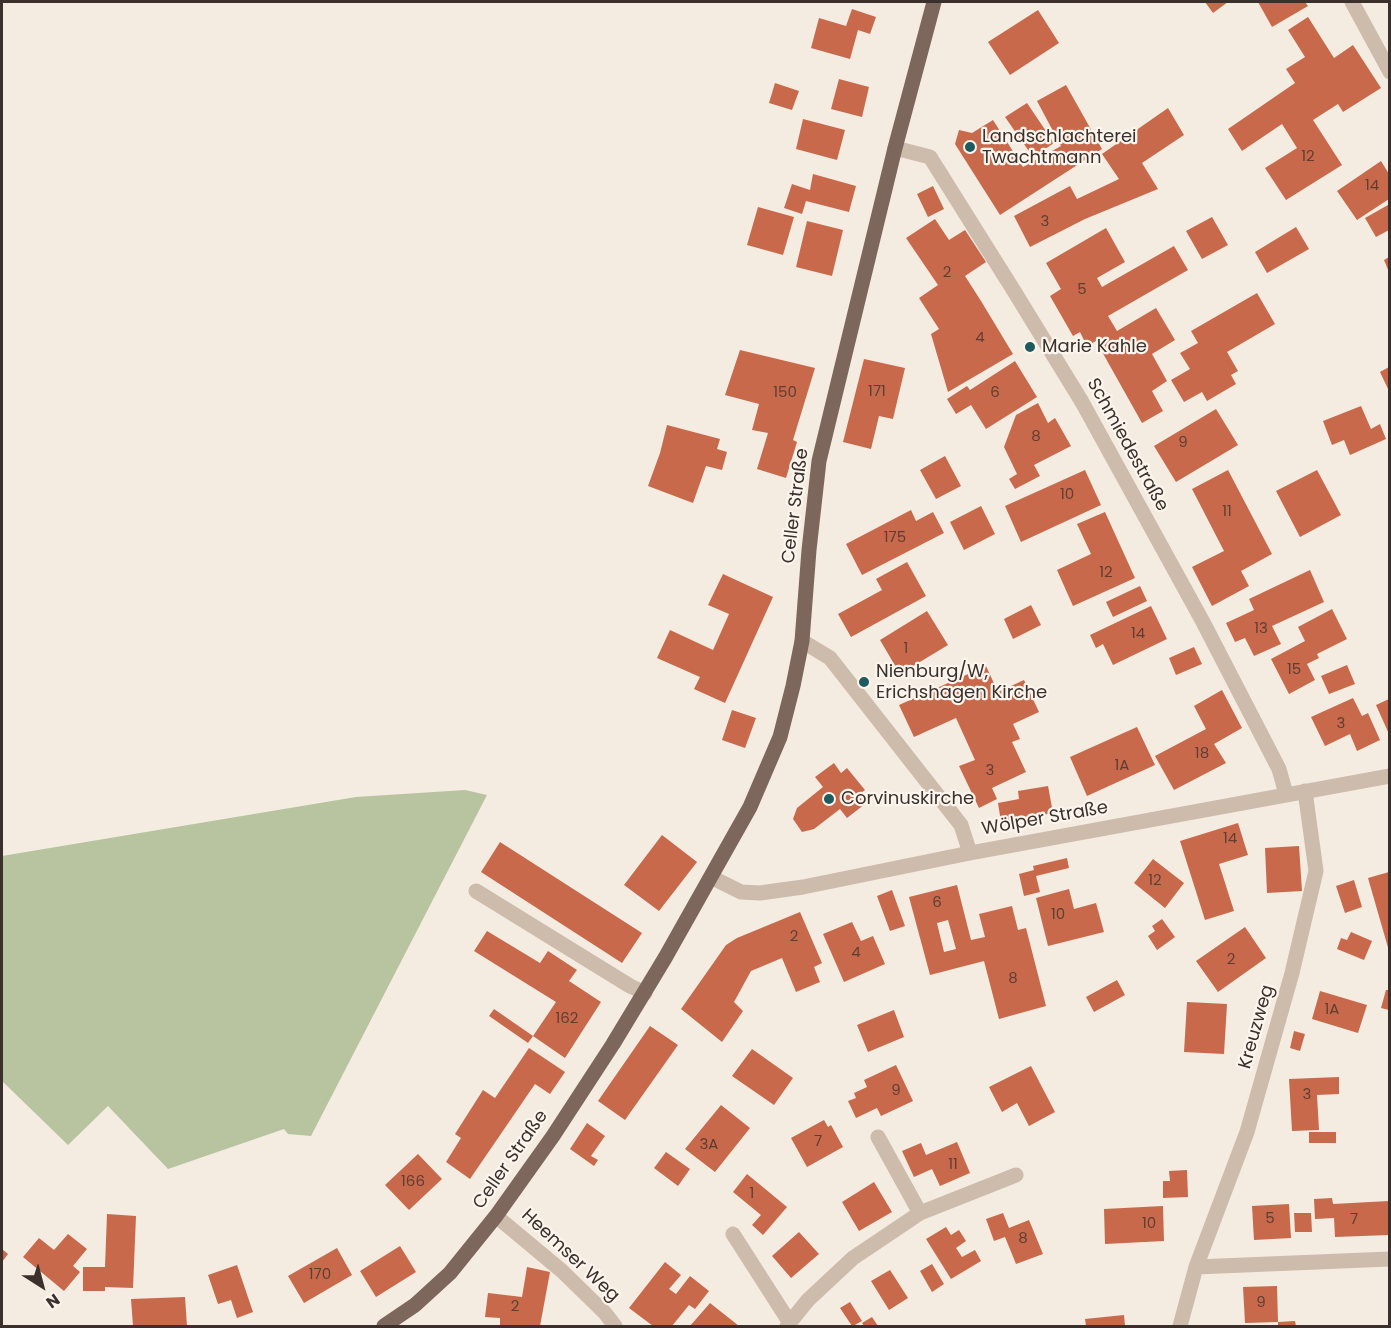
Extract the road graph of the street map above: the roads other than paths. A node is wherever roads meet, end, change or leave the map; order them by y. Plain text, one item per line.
1 (933, 2) edge
2 (1352, 2) edge
3 (1389, 72) edge
4 (895, 148) junction
5 (802, 641) junction
6 (1389, 776) edge
7 (1305, 791) junction
8 (1286, 794) junction
9 (970, 853) junction
10 (711, 877) junction
11 (476, 891) dead end
12 (645, 993) junction
13 (878, 1137) dead end
14 (1016, 1175) dead end
15 (920, 1214) junction
16 (496, 1216) junction
17 (733, 1234) dead end
18 (1389, 1259) edge
19 (1196, 1267) junction
20 (788, 1325) edge
21 (384, 1326) edge
22 (615, 1326) edge
23 (1180, 1326) edge

1 - 4 main road, Celler Straße
2 - 3 street
4 - 5 main road, Celler Straße
4 - 8 street, Schmiedestraße
5 - 9 street
5 - 10 main road, Celler Straße
6 - 7 street, Wölper Straße
7 - 8 street, Wölper Straße
7 - 19 street, Kreuzweg
8 - 9 street, Wölper Straße
9 - 10 street, Wölper Straße
10 - 12 main road, Celler Straße
11 - 12 street
12 - 16 main road, Celler Straße
13 - 15 street
14 - 15 street
15 - 20 street
16 - 21 main road, Celler Straße
16 - 22 street, Heemser Weg
17 - 20 street
18 - 19 street
19 - 23 street, Kreuzweg

